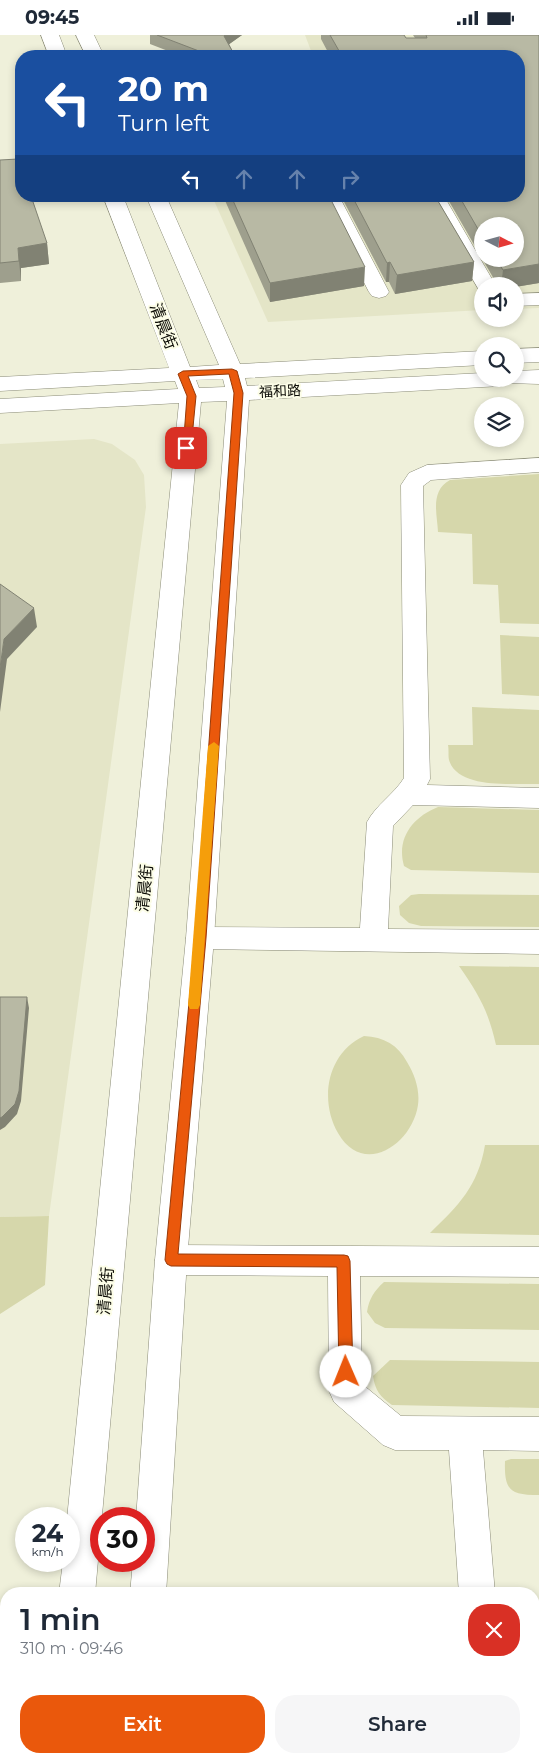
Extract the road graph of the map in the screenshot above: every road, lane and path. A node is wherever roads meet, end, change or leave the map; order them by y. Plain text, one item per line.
1 (50, 35) edge
2 (85, 35) edge
3 (56, 50) edge
4 (92, 50) edge
5 (115, 202) edge
6 (159, 202) edge
7 (332, 202) edge
8 (437, 202) edge
9 (481, 277) edge
10 (379, 292) dead end
11 (539, 299) edge
12 (524, 300) edge
13 (539, 355) edge
14 (524, 356) edge
15 (474, 359) edge
16 (539, 377) edge
17 (524, 378) edge
18 (474, 379) edge
19 (235, 382) junction
20 (0, 383) edge
21 (187, 385) junction
22 (0, 407) edge
23 (539, 465) edge
24 (407, 795) junction
25 (539, 798) edge
26 (200, 938) junction
27 (373, 939) junction
28 (539, 942) edge
29 (171, 1260) junction
30 (344, 1261) junction
31 (539, 1262) edge
32 (465, 1433) junction
33 (539, 1434) edge
34 (78, 1587) edge
35 (148, 1587) edge
36 (476, 1587) edge

1 - 3 street
2 - 4 street
5 - 21 street, 清晨街
6 - 19 street
7 - 10 street
8 - 9 street
11 - 12 street
13 - 14 street
15 - 19 street, 福和路
16 - 17 street
18 - 19 street, 福和路
19 - 21 street, 福和路
19 - 26 street
20 - 21 street, 福和路
21 - 22 street, 福和路
21 - 34 street, 清晨街
23 - 24 street
24 - 25 street
24 - 27 street
26 - 27 street
26 - 29 street
27 - 28 street
29 - 30 street
29 - 35 street
30 - 31 street
30 - 32 street
32 - 33 street
32 - 36 street

